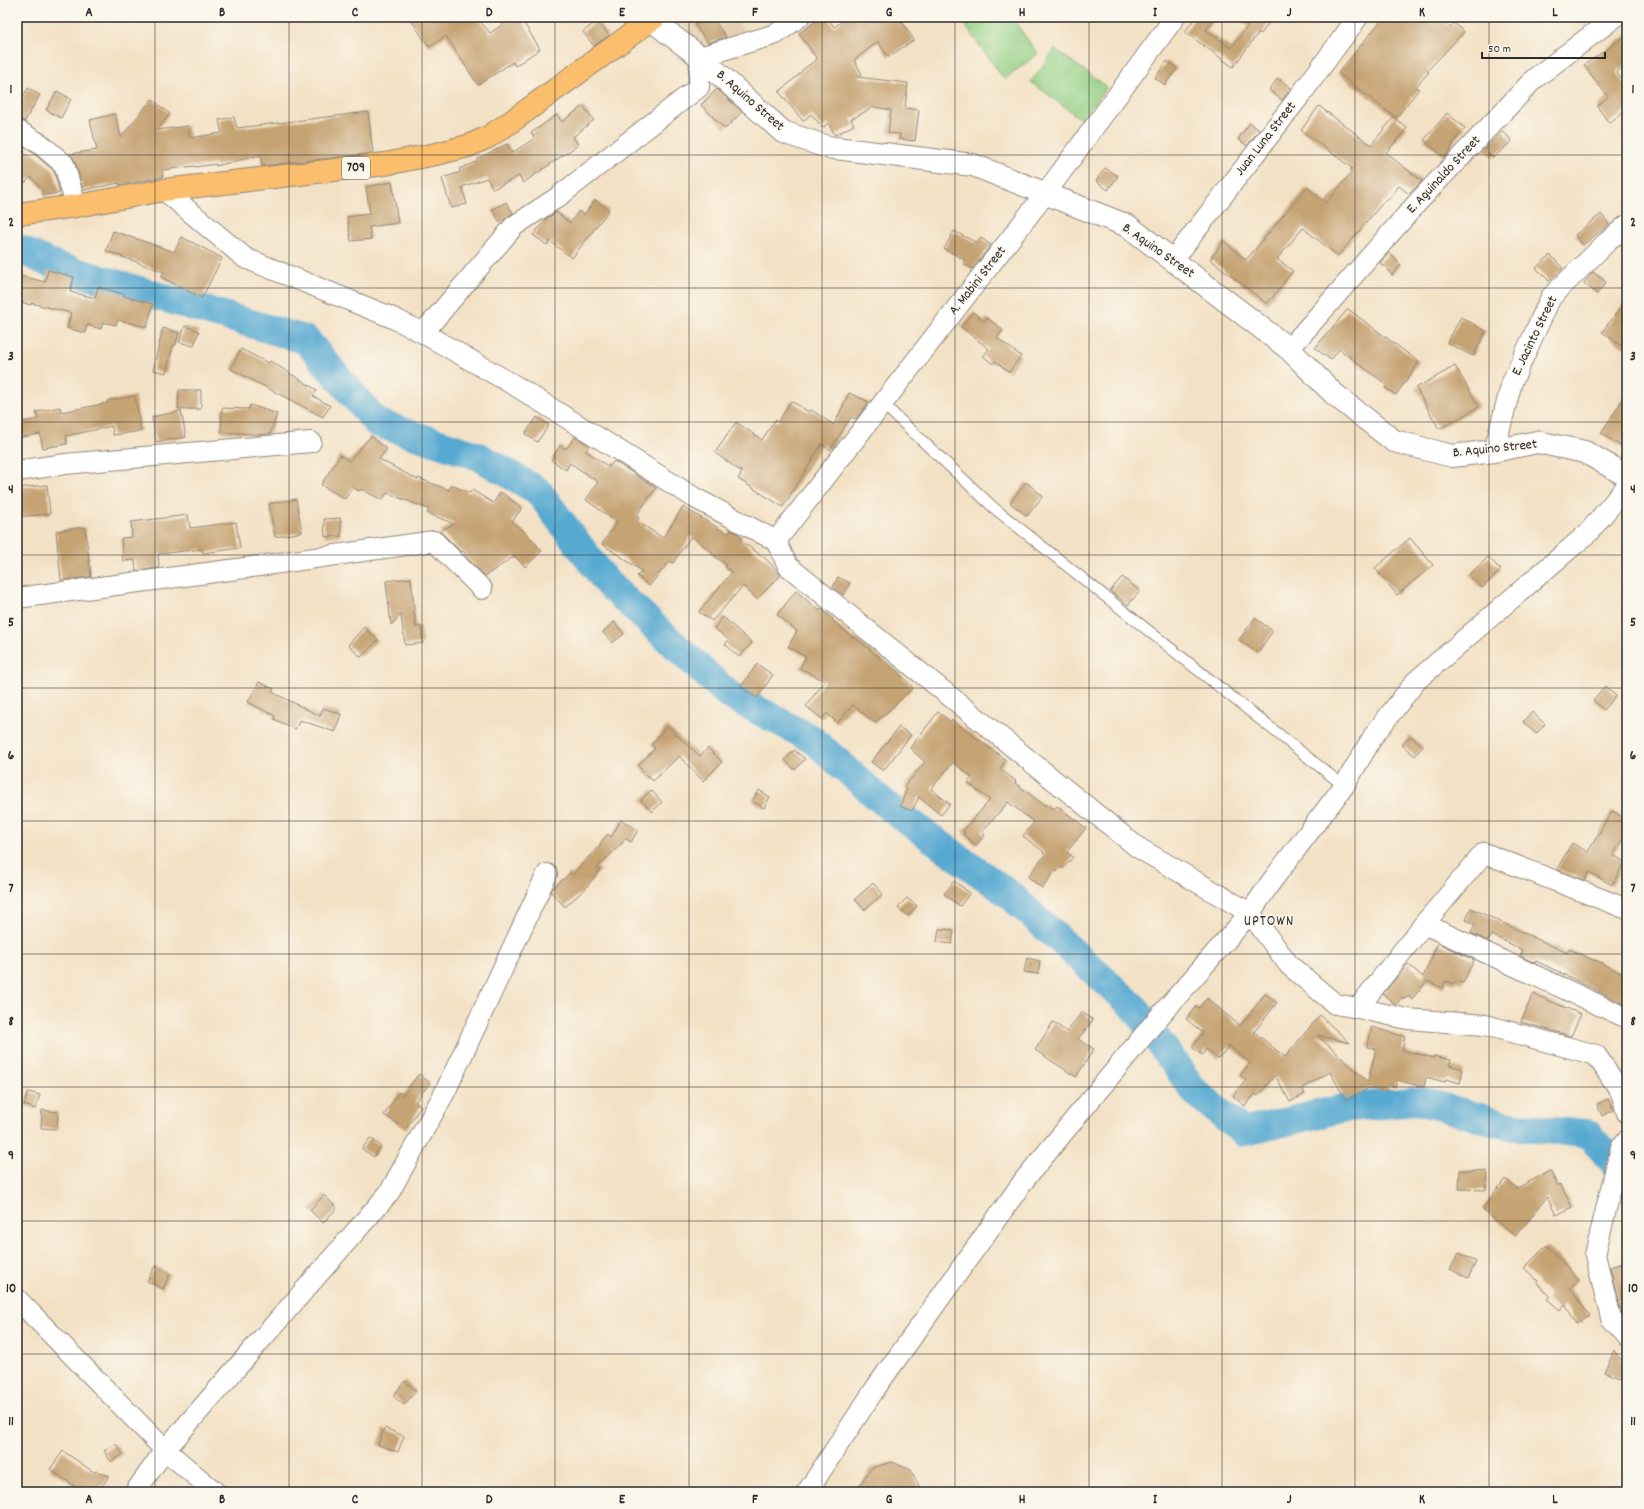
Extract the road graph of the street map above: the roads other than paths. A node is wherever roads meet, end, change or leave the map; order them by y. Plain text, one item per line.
1 (799, 17) edge
2 (1175, 17) edge
3 (1358, 17) edge
4 (1615, 17) edge
5 (653, 18) edge
6 (700, 57) junction
7 (17, 130) edge
8 (164, 190) junction
9 (1045, 194) junction
10 (76, 206) junction
11 (17, 214) edge
12 (1627, 225) edge
13 (1173, 260) junction
14 (423, 333) junction
15 (1289, 349) junction
16 (883, 404) junction
17 (311, 442) dead end
18 (1494, 451) junction
19 (17, 471) edge
20 (1627, 476) edge
21 (1627, 486) edge
22 (776, 541) junction
23 (482, 589) dead end
24 (17, 598) edge
25 (1344, 786) junction
26 (547, 874) dead end
27 (1627, 910) edge
28 (1250, 913) junction
29 (1424, 924) junction
30 (1358, 1008) junction
31 (1627, 1018) edge
32 (1627, 1113) edge
33 (1624, 1143) edge
34 (17, 1299) edge
35 (1627, 1336) edge
36 (165, 1450) junction
37 (135, 1492) edge
38 (214, 1492) edge
39 (807, 1492) edge

1 - 6 street
2 - 9 street, A. Mabini Street
3 - 13 street, Juan Luna Street
4 - 15 street, E. Aguinaldo Street
5 - 6 street, B. Aquino Street
5 - 8 main road, 709
6 - 9 street, B. Aquino Street
6 - 14 street
7 - 10 street
8 - 10 main road, 709
8 - 14 street
9 - 13 street, B. Aquino Street
9 - 16 street, A. Mabini Street
10 - 11 main road, 709
12 - 18 street, E. Jacinto Street
13 - 15 street, B. Aquino Street
14 - 22 street
15 - 18 street, B. Aquino Street
16 - 22 street, A. Mabini Street
16 - 25 lane
17 - 19 street
18 - 20 street, B. Aquino Street
21 - 25 street
22 - 28 street
23 - 24 street
25 - 28 street
26 - 36 street
27 - 29 street
28 - 30 street
28 - 39 street
29 - 30 street
29 - 31 street
30 - 32 street
33 - 35 street
34 - 36 street
36 - 37 street
36 - 38 street

